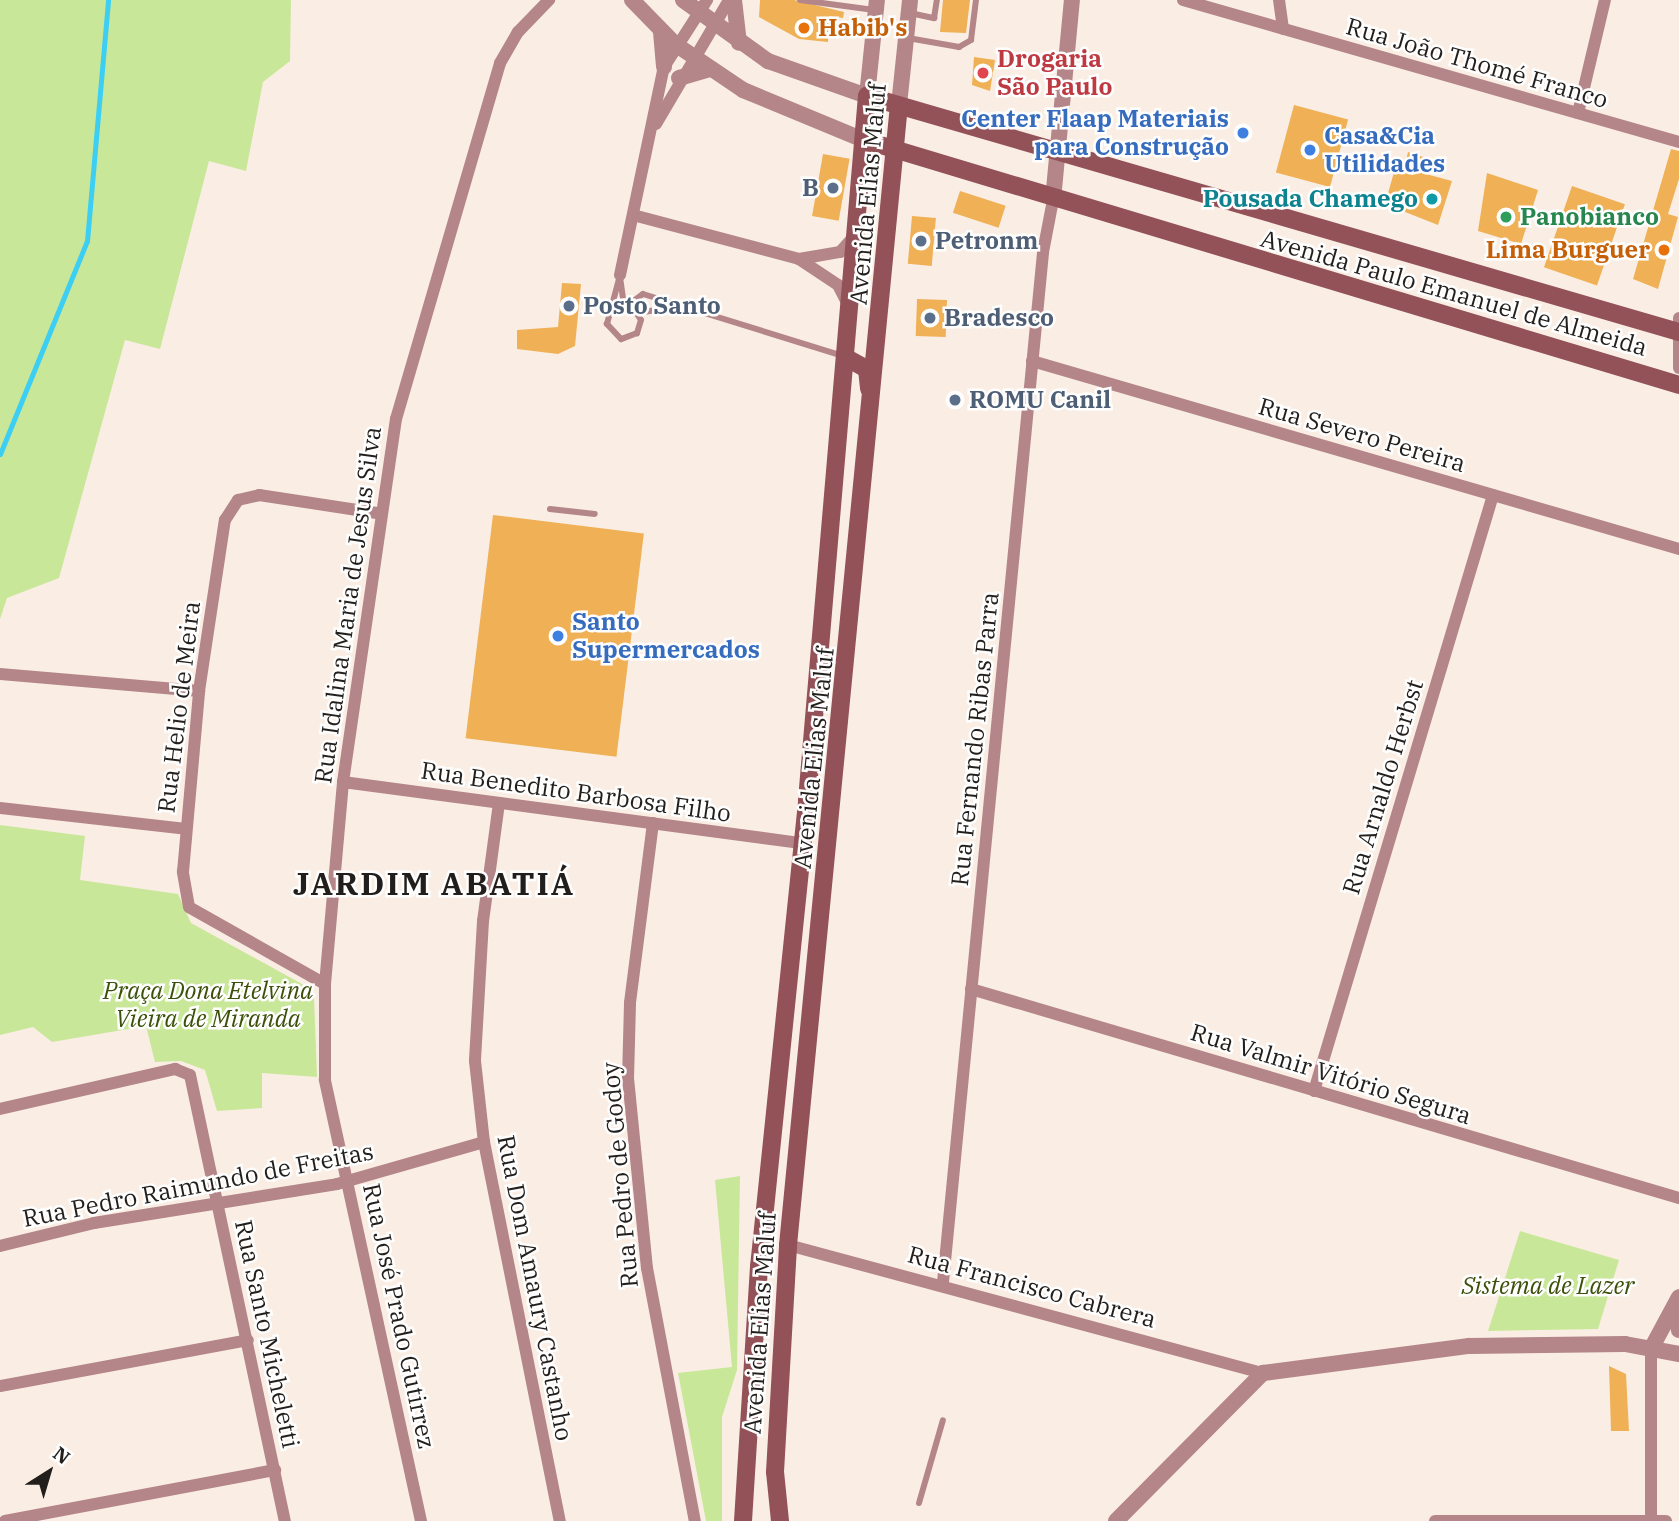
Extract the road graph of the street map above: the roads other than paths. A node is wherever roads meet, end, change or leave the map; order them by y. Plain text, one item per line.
1 (549, 0) edge
2 (632, 0) edge
3 (683, 0) edge
4 (707, 0) edge
5 (732, 0) edge
6 (800, 0) edge
7 (937, 0) edge
8 (976, 0) edge
9 (1072, 0) edge
10 (1183, 0) edge
11 (1279, 0) edge
12 (1605, 0) edge
13 (1211, 3) edge
14 (876, 5) edge
15 (909, 6) edge
16 (698, 14) junction
17 (716, 28) junction
18 (1283, 29) junction
19 (661, 32) junction
20 (906, 37) junction
21 (739, 43) junction
22 (675, 44) junction
23 (694, 58) junction
24 (664, 67) junction
25 (710, 69) junction
26 (679, 78) junction
27 (867, 96) junction
28 (899, 105) junction
29 (1578, 113) junction
30 (652, 130) junction
31 (864, 139) junction
32 (1679, 142) edge
33 (897, 151) junction
34 (1058, 151) junction
35 (1053, 200) junction
36 (633, 215) junction
37 (857, 233) junction
38 (799, 258) junction
39 (620, 275) junction
40 (626, 306) junction
41 (674, 307) junction
42 (850, 308) junction
43 (613, 309) junction
44 (638, 313) junction
45 (1678, 327) edge
46 (845, 357) junction
47 (1032, 361) junction
48 (1679, 368) edge
49 (1679, 385) edge
50 (871, 446) junction
51 (1493, 495) junction
52 (550, 509) dead end
53 (377, 513) junction
54 (595, 514) dead end
55 (1679, 549) edge
56 (0, 674) edge
57 (199, 691) junction
58 (343, 782) junction
59 (499, 803) junction
60 (0, 808) edge
61 (653, 823) junction
62 (186, 829) junction
63 (803, 843) junction
64 (325, 984) junction
65 (971, 989) junction
66 (322, 1038) joint
67 (1314, 1091) junction
68 (0, 1109) edge
69 (484, 1142) junction
70 (350, 1181) junction
71 (1679, 1198) edge
72 (217, 1202) junction
73 (788, 1245) junction
74 (0, 1246) edge
75 (759, 1267) junction
76 (943, 1282) junction
77 (1679, 1297) edge
78 (1679, 1330) edge
79 (248, 1340) junction
80 (1651, 1349) junction
81 (1679, 1354) edge
82 (1263, 1373) junction
83 (0, 1386) edge
84 (943, 1420) dead end
85 (275, 1469) junction
86 (919, 1503) dead end
87 (1651, 1519) edge
88 (5, 1521) edge
89 (285, 1521) edge
90 (421, 1521) edge
91 (560, 1521) edge
92 (695, 1521) edge
93 (743, 1521) edge
94 (780, 1521) edge
95 (1116, 1521) edge
96 (1435, 1521) edge
97 (1666, 1521) edge

1 - 53 street, Rua Idalina Maria de Jesus Silva
2 - 19 street
3 - 16 street
4 - 16 street
5 - 17 street
5 - 21 street
6 - 14 lane
7 - 15 lane
8 - 20 lane
9 - 34 street
10 - 13 street, Rua João Thomé Franco
11 - 18 street
12 - 29 street
13 - 18 street, Rua João Thomé Franco
14 - 27 street, Avenida Elias Maluf
15 - 20 street, Avenida Elias Maluf
16 - 17 street
16 - 22 street
17 - 21 street
17 - 23 street
18 - 29 street, Rua João Thomé Franco
19 - 22 street
19 - 24 street
20 - 28 street, Avenida Elias Maluf
21 - 27 street
22 - 23 street
22 - 24 street
23 - 25 street
23 - 26 street
24 - 30 street
25 - 26 street
25 - 31 street
26 - 30 street
27 - 28 main road, Avenida Paulo Emanuel de Almeida
27 - 31 main road, Avenida Elias Maluf
28 - 33 main road, Avenida Elias Maluf
28 - 34 main road, Avenida Paulo Emanuel de Almeida
29 - 32 street, Rua João Thomé Franco
30 - 36 street
31 - 33 main road, Avenida Paulo Emanuel de Almeida
31 - 37 main road, Avenida Elias Maluf
33 - 35 main road, Avenida Paulo Emanuel de Almeida
33 - 50 main road, Avenida Elias Maluf
34 - 35 street
34 - 45 main road, Avenida Paulo Emanuel de Almeida
35 - 47 street, Rua Fernando Ribas Parra
35 - 49 main road, Avenida Paulo Emanuel de Almeida
36 - 38 street
36 - 39 street
37 - 38 street
37 - 42 main road, Avenida Elias Maluf
38 - 42 street
39 - 40 lane
39 - 43 lane
40 - 41 lane
40 - 43 lane
40 - 44 lane
41 - 44 lane
41 - 46 lane
42 - 46 main road, Avenida Elias Maluf
43 - 44 lane
45 - 48 street, Avenida Paulo Emanuel de Almeida
46 - 50 main road
46 - 63 main road, Avenida Elias Maluf
47 - 51 street, Rua Severo Pereira
47 - 65 street, Rua Fernando Ribas Parra
50 - 73 main road, Avenida Elias Maluf
51 - 55 street, Rua Severo Pereira
51 - 67 street, Rua Arnaldo Herbst
52 - 54 lane
53 - 57 street, Rua Helio de Meira
53 - 58 street, Rua Idalina Maria de Jesus Silva
56 - 57 street
57 - 62 street, Rua Helio de Meira
58 - 59 street, Rua Benedito Barbosa Filho
58 - 64 street, Rua Idalina Maria de Jesus Silva
59 - 61 street, Rua Benedito Barbosa Filho
59 - 69 street, Rua Dom Amaury Castanho
60 - 62 street
61 - 63 street, Rua Benedito Barbosa Filho
61 - 92 street, Rua Pedro de Godoy
62 - 64 street, Rua Helio de Meira
63 - 75 main road, Avenida Elias Maluf
64 - 66 street, Rua Idalina Maria de Jesus Silva
65 - 67 street, Rua Valmir Vitório Segura
65 - 76 street, Rua Fernando Ribas Parra
66 - 70 street, Rua José Prado Gutirrez
67 - 71 street, Rua Valmir Vitório Segura
68 - 72 street, Rua Santo Micheletti
69 - 70 street, Rua Pedro Raimundo de Freitas
69 - 91 street, Rua Dom Amaury Castanho
70 - 72 street, Rua Pedro Raimundo de Freitas
70 - 90 street, Rua José Prado Gutirrez
72 - 74 street, Rua Pedro Raimundo de Freitas
72 - 79 street, Rua Santo Micheletti
73 - 75 main road
73 - 76 street, Rua Francisco Cabrera
73 - 94 main road, Avenida Elias Maluf
75 - 93 main road, Avenida Elias Maluf
76 - 82 street, Rua Francisco Cabrera
77 - 78 street
77 - 80 street
79 - 83 street
79 - 85 street, Rua Santo Micheletti
80 - 81 street
80 - 82 street
80 - 87 street
82 - 95 street
84 - 86 lane
85 - 88 street
85 - 89 street, Rua Santo Micheletti
87 - 96 street
87 - 97 street

